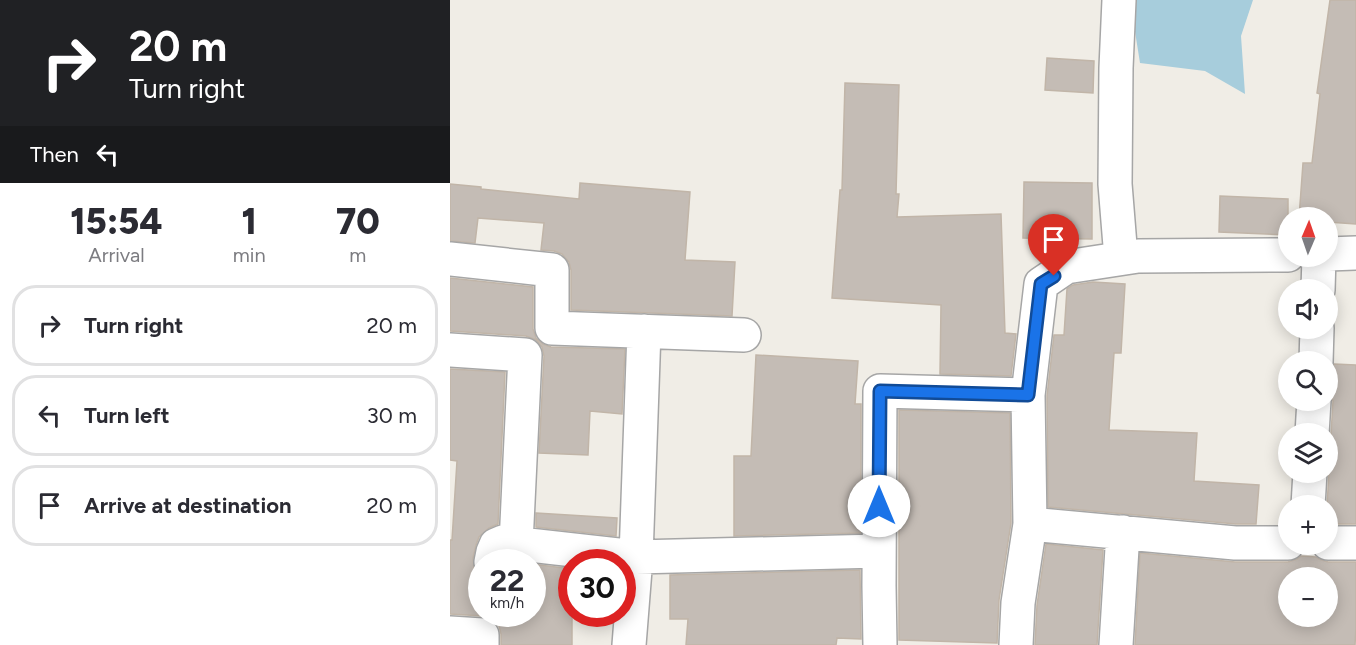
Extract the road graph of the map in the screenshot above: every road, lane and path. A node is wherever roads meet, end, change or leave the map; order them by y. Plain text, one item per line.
1 (1119, 0) edge
2 (1356, 253) edge
3 (1338, 254) edge
4 (1278, 255) edge
5 (1121, 258) junction
6 (450, 259) edge
7 (644, 331) junction
8 (744, 335) dead end
9 (450, 350) edge
10 (1028, 395) junction
11 (1030, 524) junction
12 (1123, 532) junction
13 (1278, 543) edge
14 (1338, 543) edge
15 (1356, 543) edge
16 (504, 549) edge
17 (879, 551) junction
18 (636, 557) joint
19 (631, 627) edge
20 (483, 631) edge
21 (450, 633) edge
22 (630, 645) edge
23 (880, 645) edge
24 (1016, 645) edge
25 (1116, 645) edge

1 - 5 street
2 - 3 street
4 - 5 street
5 - 10 street
6 - 7 street
7 - 8 street
7 - 18 street
9 - 16 street
10 - 11 street
10 - 17 street
11 - 12 street
11 - 24 street
12 - 13 street
12 - 25 street
14 - 15 street
17 - 18 street
17 - 23 street
19 - 22 street
20 - 21 street

